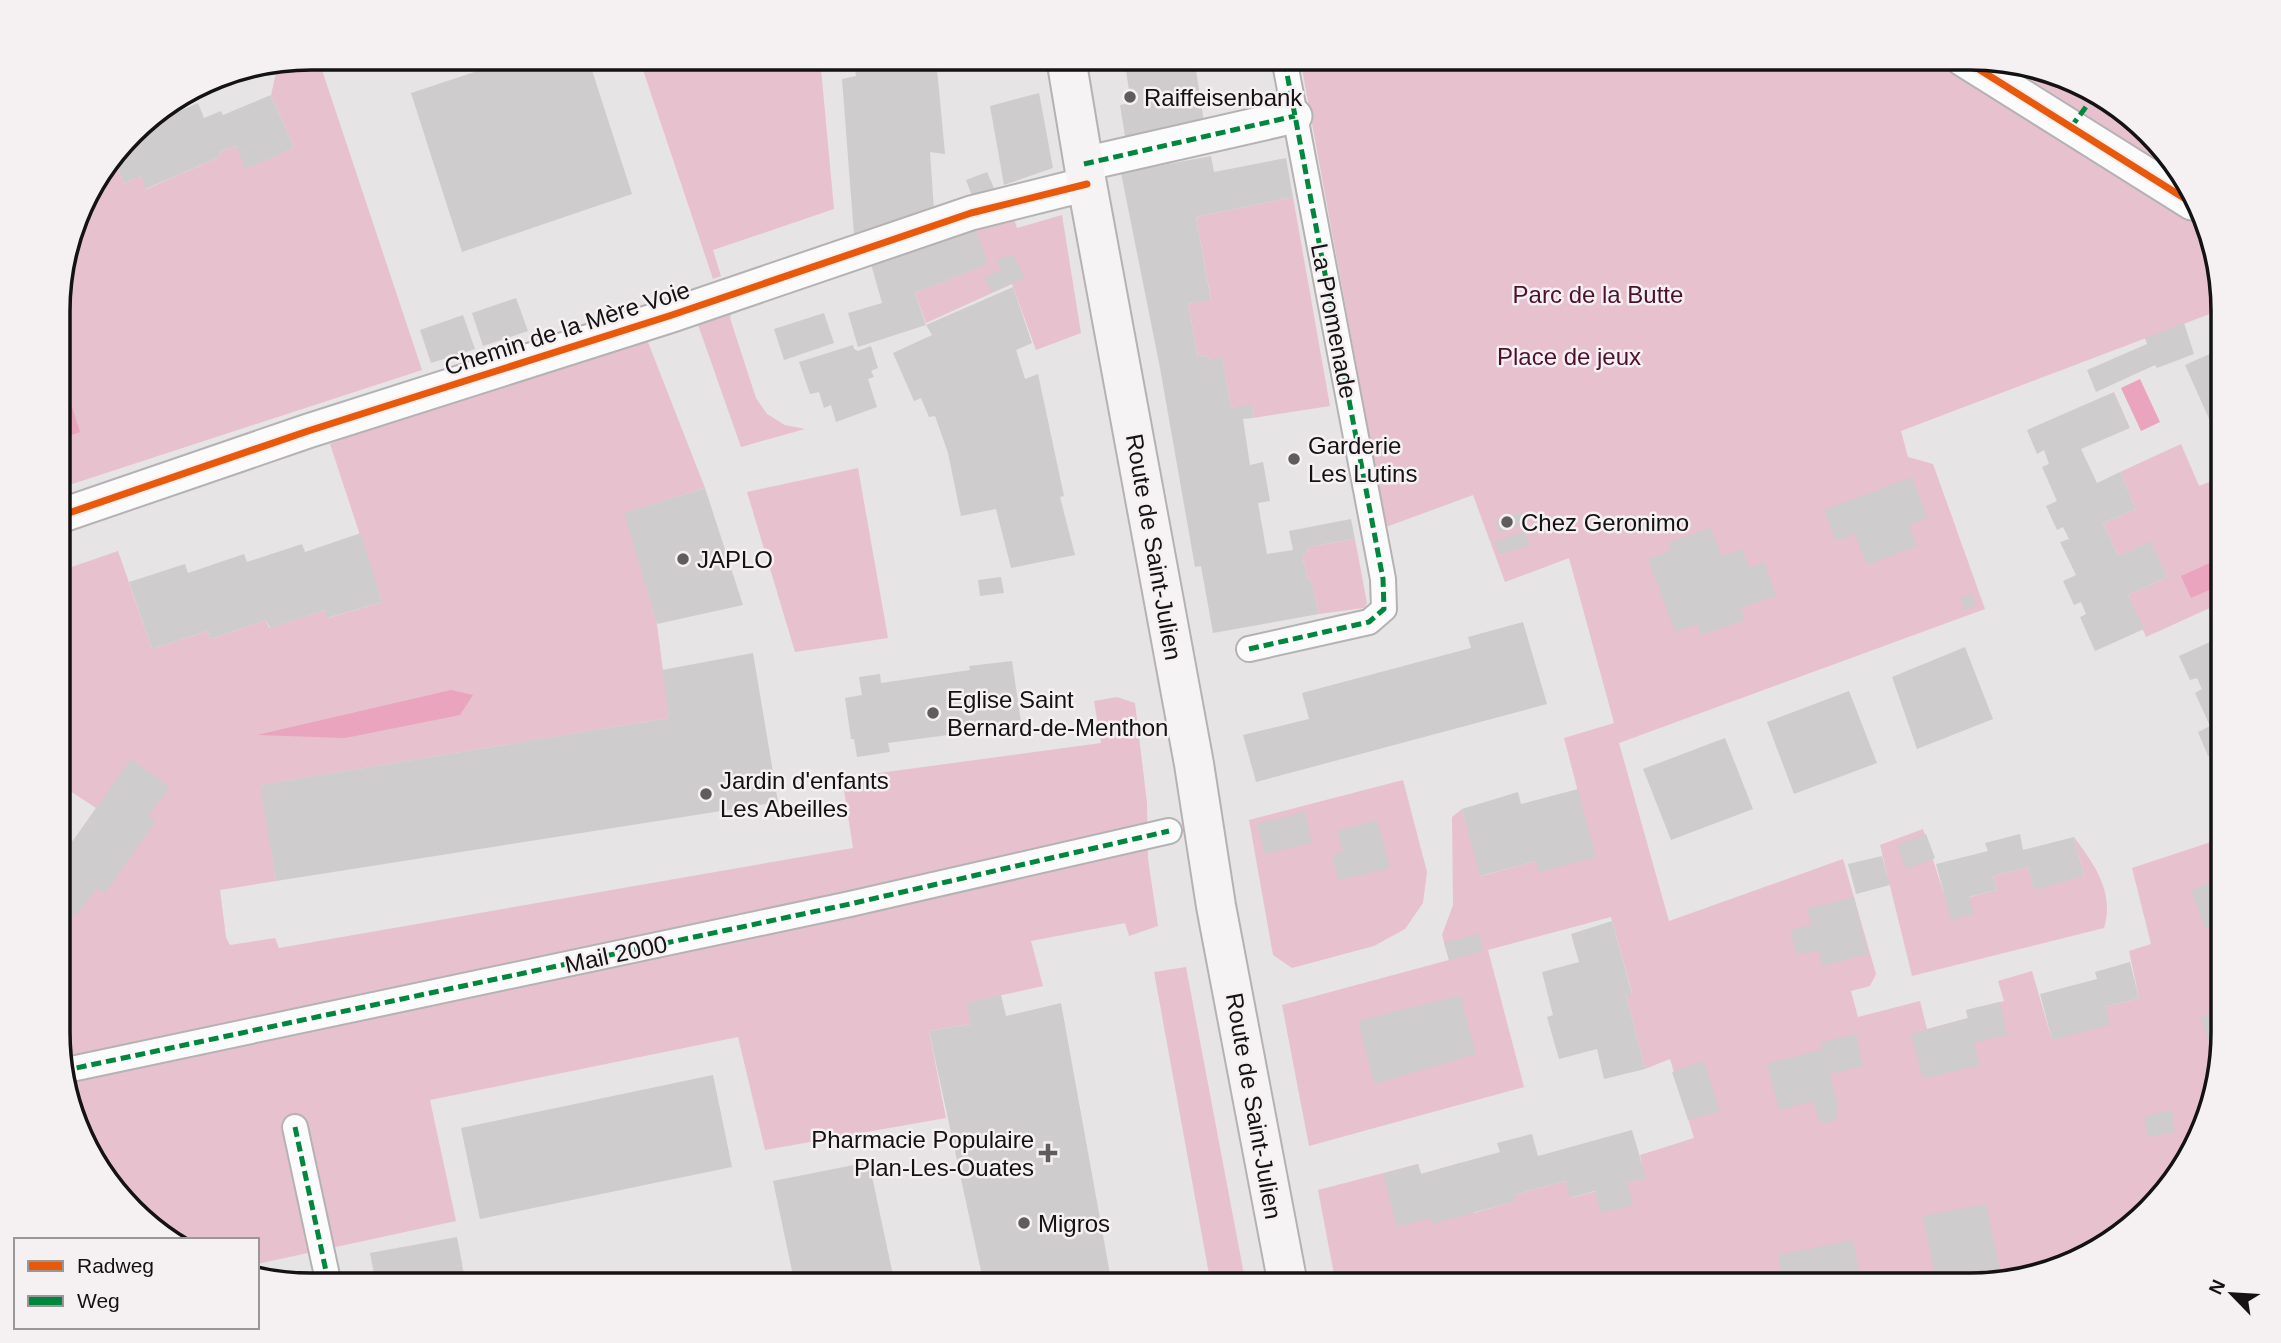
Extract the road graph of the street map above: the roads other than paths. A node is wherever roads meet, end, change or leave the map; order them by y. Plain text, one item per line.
1 (1286, 70) edge
2 (1068, 71) edge
3 (1981, 71) edge
4 (1295, 116) junction
5 (1085, 174) junction
6 (2182, 196) edge
7 (70, 513) edge
8 (1250, 649) dead end
9 (1169, 831) dead end
10 (73, 1069) edge
11 (295, 1127) dead end
12 (1285, 1272) edge
13 (327, 1273) edge

1 - 4 street, La Promenade
2 - 5 main road, Route de Saint-Julien
3 - 6 street
4 - 5 street, Chemin de la Mère Voie
4 - 8 street, La Promenade
5 - 7 street, Chemin de la Mère Voie
5 - 12 main road, Route de Saint-Julien
9 - 10 street, Mail 2000
11 - 13 street

